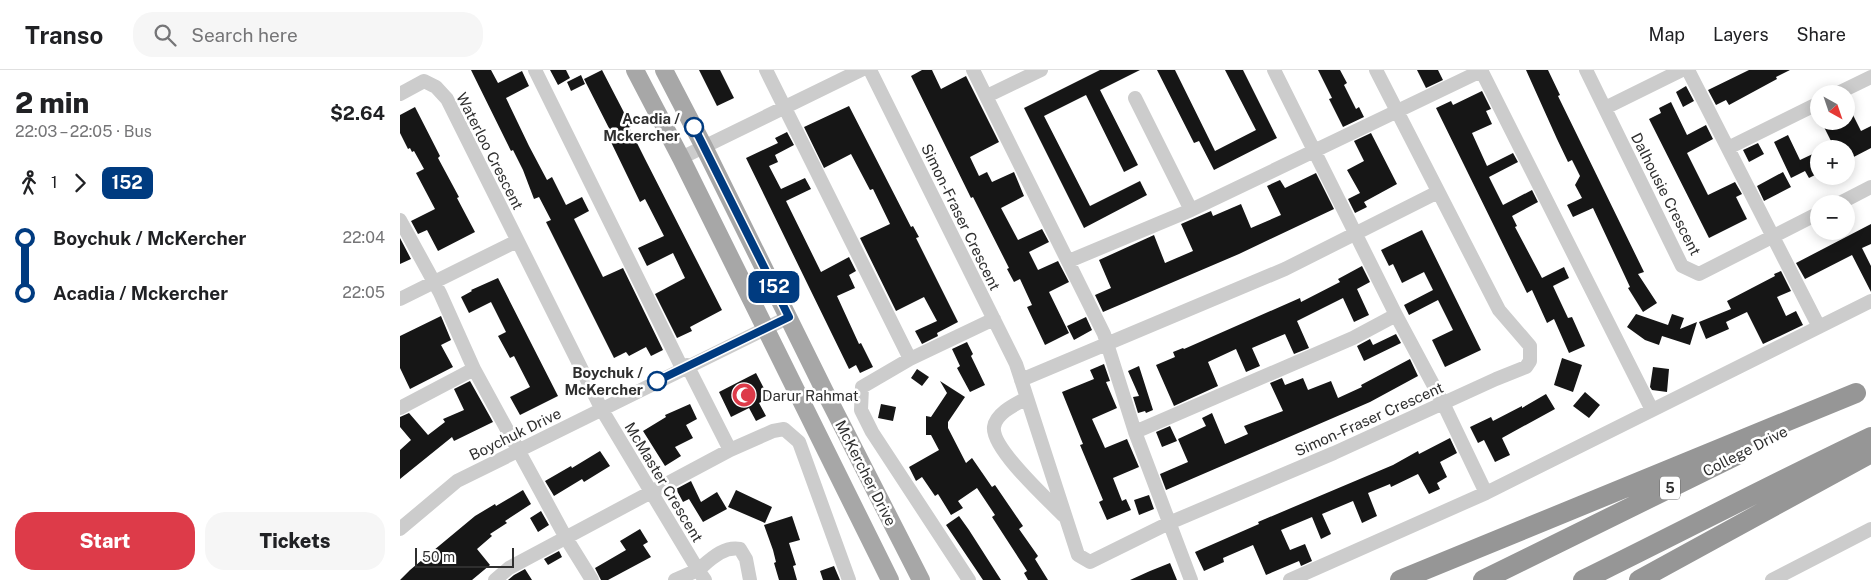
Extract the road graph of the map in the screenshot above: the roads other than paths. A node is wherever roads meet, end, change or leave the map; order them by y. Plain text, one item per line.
1 (535, 70) edge
2 (635, 70) edge
3 (664, 70) edge
4 (766, 70) edge
5 (861, 70) edge
6 (870, 70) edge
7 (973, 70) edge
8 (1041, 70) edge
9 (1274, 70) edge
10 (1376, 70) edge
11 (1481, 70) edge
12 (1586, 70) edge
13 (1682, 70) edge
14 (1688, 70) edge
15 (1871, 77) edge
16 (1855, 85) edge
17 (400, 94) edge
18 (986, 96) junction
19 (1135, 98) dead end
20 (785, 107) junction
21 (1810, 107) edge
22 (1605, 108) junction
23 (1397, 111) junction
24 (704, 147) junction
25 (1728, 148) junction
26 (1314, 152) junction
27 (682, 158) junction
28 (1871, 187) edge
29 (1438, 192) junction
30 (1855, 195) edge
31 (1191, 210) junction
32 (1810, 217) edge
33 (400, 220) edge
34 (1356, 233) junction
35 (1772, 236) junction
36 (517, 241) junction
37 (1069, 260) junction
38 (435, 282) junction
39 (400, 299) edge
40 (1871, 301) edge
41 (1396, 315) junction
42 (789, 317) junction
43 (994, 319) junction
44 (1819, 326) junction
45 (766, 328) junction
46 (1108, 344) junction
47 (910, 359) junction
48 (685, 367) junction
49 (474, 369) junction
50 (1021, 380) junction
51 (1864, 389) edge
52 (1027, 398) junction
53 (1443, 403) junction
54 (400, 408) edge
55 (602, 410) junction
56 (1652, 410) junction
57 (1135, 432) junction
58 (1871, 437) edge
59 (730, 450) junction
60 (519, 451) junction
61 (1871, 453) edge
62 (650, 493) junction
63 (1486, 493) junction
64 (1066, 518) junction
65 (1169, 523) junction
66 (400, 529) edge
67 (1871, 529) edge
68 (566, 538) junction
69 (701, 575) edge
70 (495, 580) edge
71 (592, 580) edge
72 (675, 580) edge
73 (750, 580) edge
74 (849, 580) edge
75 (890, 580) edge
76 (922, 580) edge
77 (969, 580) edge
78 (1191, 580) edge
79 (1290, 580) edge
80 (1400, 580) edge
81 (1483, 580) edge
82 (1583, 580) edge
83 (1639, 580) edge
84 (1772, 580) edge

1 - 48 street
2 - 27 main road, McKercher Drive
3 - 24 main road, McKercher Drive
4 - 20 street
5 - 20 street
6 - 43 street, Simon-Fraser Crescent
7 - 18 street
8 - 18 street
9 - 26 street
10 - 23 street, Simon-Fraser Crescent
11 - 23 street
11 - 56 street
12 - 22 street, Dalhousie Crescent
13 - 22 street
14 - 25 street
15 - 16 street
17 - 36 street, Waterloo Crescent
18 - 37 street
19 - 31 street
20 - 24 street
20 - 47 street
21 - 25 street
22 - 35 street, Dalhousie Crescent
23 - 26 street
23 - 29 street, Simon-Fraser Crescent
24 - 27 street
24 - 42 main road, McKercher Drive
25 - 35 street
26 - 31 street
26 - 34 street
27 - 45 main road, McKercher Drive
28 - 30 street
29 - 34 street
29 - 53 street, Simon-Fraser Crescent
31 - 37 street
32 - 35 street, Dalhousie Crescent
33 - 38 street
34 - 41 street
34 - 46 street
35 - 44 street
36 - 38 street
36 - 55 street, Waterloo Crescent
37 - 46 street
38 - 39 street
38 - 49 street
40 - 44 street
41 - 53 street
41 - 57 street
42 - 45 street, Boychuk Drive
42 - 76 main road, McKercher Drive
43 - 47 street
43 - 50 street, Simon-Fraser Crescent
44 - 56 street
45 - 48 street, Boychuk Drive
45 - 75 main road, McKercher Drive
46 - 50 street
46 - 57 street
47 - 77 street
48 - 55 street, Boychuk Drive
48 - 59 street
49 - 54 street
49 - 60 street
50 - 52 street, Simon-Fraser Crescent
51 - 80 highway
51 - 81 highway, College Drive / 5
52 - 64 street, Simon-Fraser Crescent
52 - 64 street, Simon-Fraser Crescent
53 - 63 street
53 - 65 street, Simon-Fraser Crescent
55 - 60 street, Boychuk Drive
55 - 62 street, McMaster Crescent
56 - 63 street
57 - 65 street
58 - 82 highway
59 - 62 street
59 - 74 street
60 - 66 street, Boychuk Drive
60 - 68 street
61 - 83 highway
62 - 68 street
62 - 69 street, McMaster Crescent
63 - 79 street
64 - 65 street, Simon-Fraser Crescent
65 - 78 street
67 - 84 street
68 - 70 street
68 - 71 street
69 - 72 street, McMaster Crescent
69 - 73 street, McMaster Crescent

